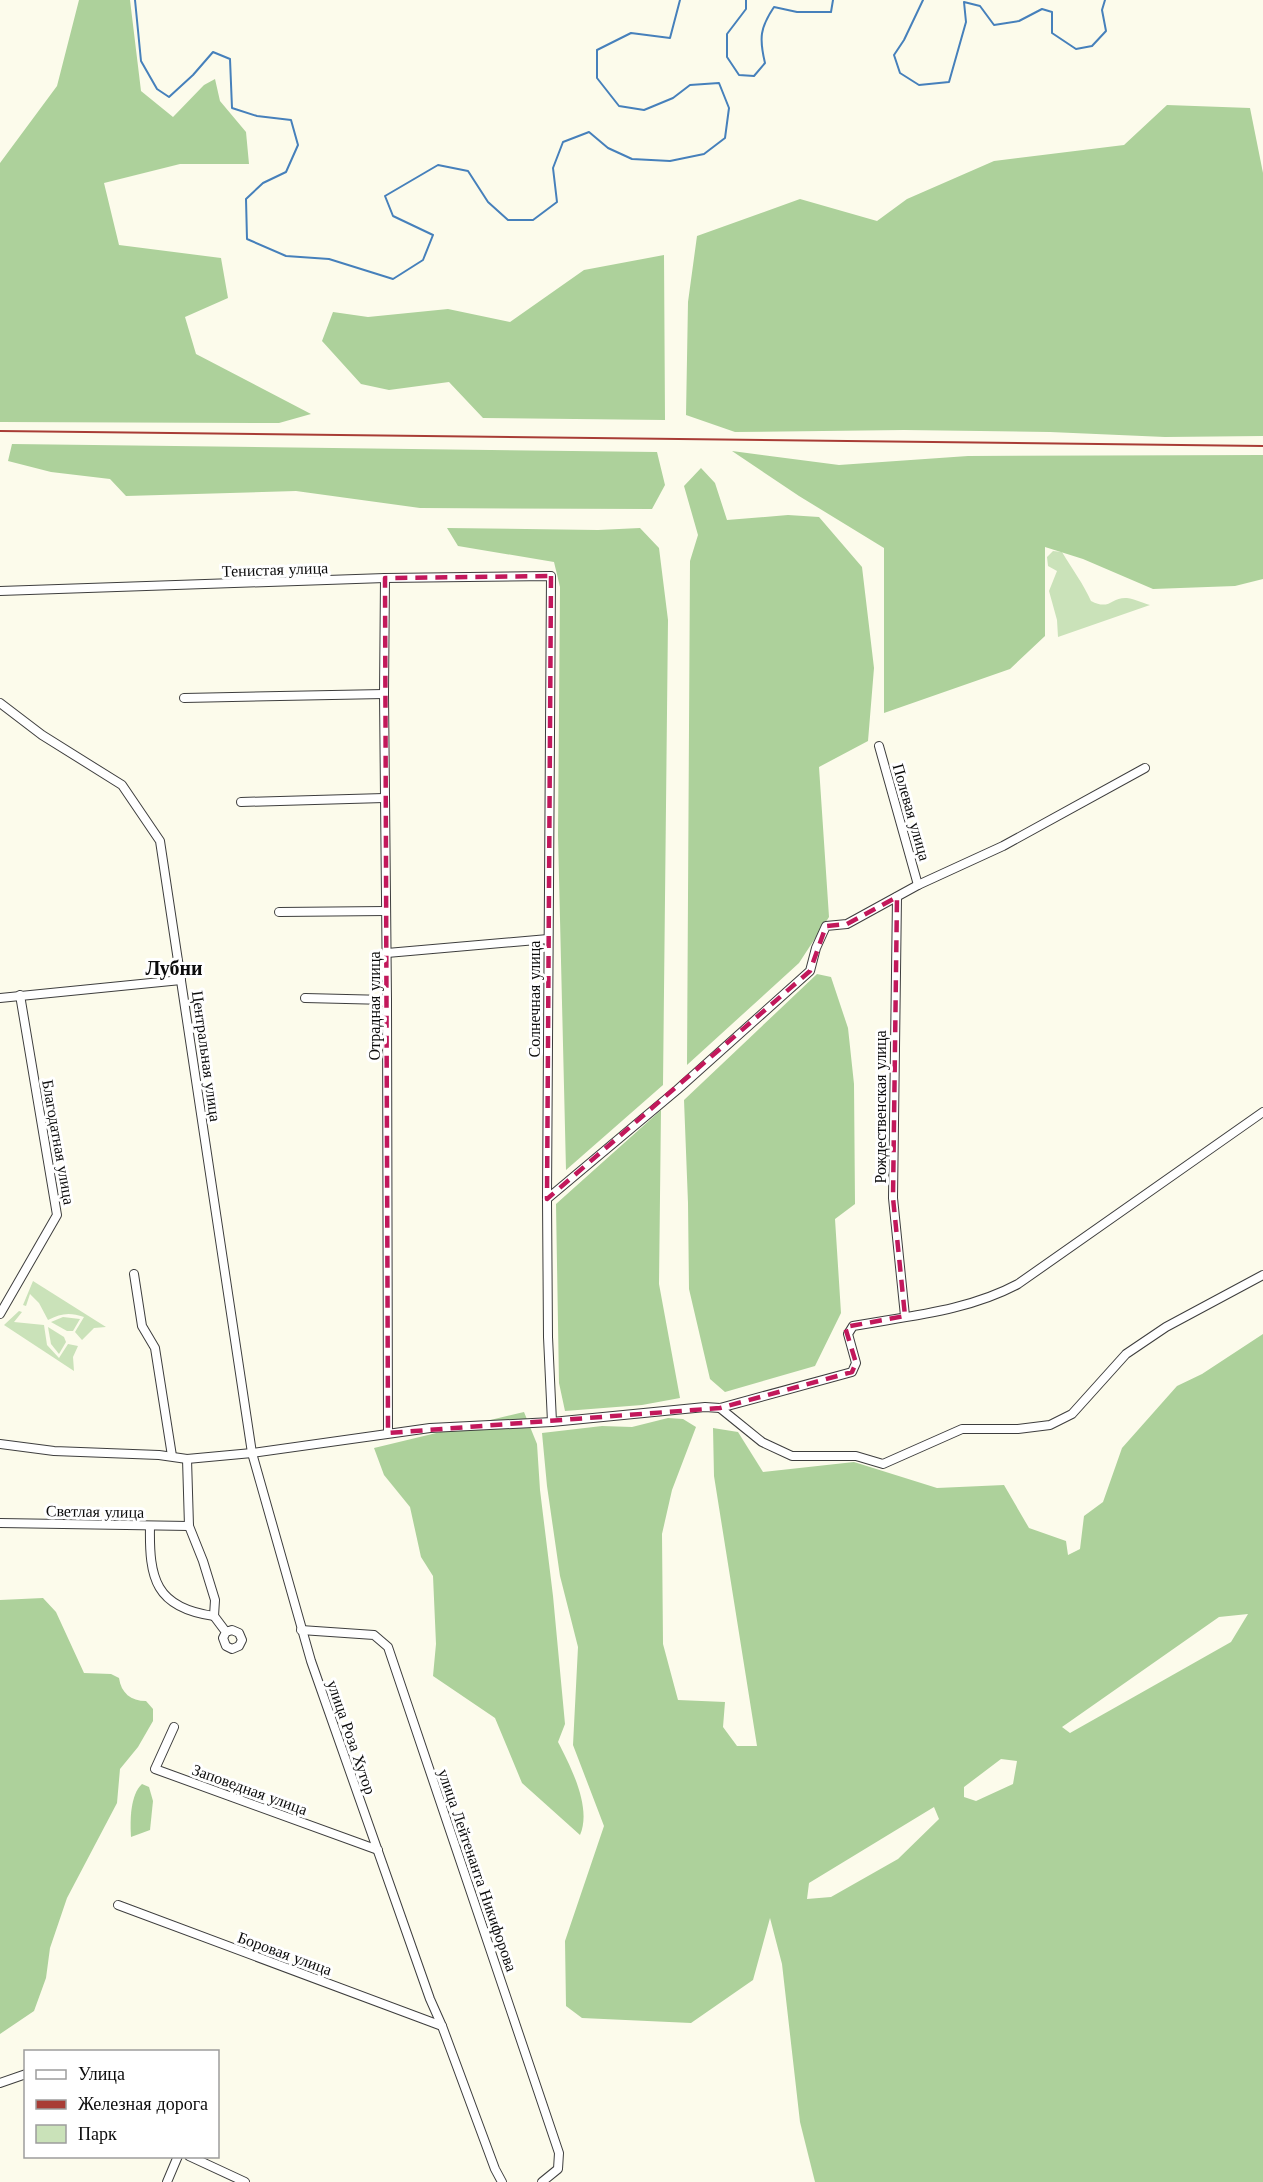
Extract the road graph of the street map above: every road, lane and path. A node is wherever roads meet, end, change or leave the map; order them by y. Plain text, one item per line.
1 (551, 576) joint
2 (385, 578) junction
3 (0, 591) edge
4 (384, 694) junction
5 (184, 698) dead end
6 (0, 703) edge
7 (879, 746) dead end
8 (1145, 768) dead end
9 (384, 798) junction
10 (241, 802) dead end
11 (918, 885) junction
12 (897, 897) junction
13 (386, 911) junction
14 (279, 912) dead end
15 (548, 939) junction
16 (387, 953) junction
17 (182, 980) junction
18 (20, 995) junction
19 (0, 998) edge
20 (305, 998) dead end
21 (387, 1000) junction
22 (1263, 1112) edge
23 (547, 1199) junction
24 (134, 1274) dead end
25 (1263, 1275) edge
26 (0, 1314) edge
27 (905, 1316) junction
28 (720, 1408) junction
29 (552, 1422) junction
30 (388, 1433) junction
31 (0, 1444) edge
32 (252, 1453) junction
33 (171, 1456) junction
34 (187, 1459) junction
35 (0, 1522) edge
36 (150, 1526) junction
37 (189, 1526) junction
38 (214, 1616) junction
39 (301, 1630) junction
40 (226, 1632) dead end
41 (174, 1727) dead end
42 (378, 1850) junction
43 (118, 1905) dead end
44 (442, 2026) junction
45 (24, 2075) edge
46 (0, 2083) edge
47 (178, 2158) edge
48 (191, 2158) edge
49 (167, 2182) edge
50 (245, 2182) edge
51 (502, 2182) edge
52 (542, 2182) edge

1 - 2 street, Тенистая улица
1 - 15 street, Солнечная улица
2 - 3 street, Тенистая улица
2 - 4 street, Отрадная улица
4 - 5 street
4 - 9 street, Отрадная улица
6 - 17 street, Центральная улица
7 - 11 street, Полевая улица
8 - 11 street
9 - 10 street
9 - 13 street, Отрадная улица
11 - 12 street
12 - 23 street
12 - 27 street, Рождественская улица
13 - 14 street
13 - 16 street, Отрадная улица
15 - 16 street
15 - 23 street, Солнечная улица
16 - 21 street, Отрадная улица
17 - 18 street
17 - 32 street, Центральная улица
18 - 19 street
18 - 26 street, Благодатная улица
20 - 21 street
21 - 30 street, Отрадная улица
22 - 27 street
23 - 29 street, Солнечная улица
24 - 33 street
25 - 28 street
27 - 28 street
28 - 29 street
29 - 30 street
30 - 32 street
31 - 33 street
32 - 34 street
32 - 39 street, улица Роза Хутор
33 - 34 street
34 - 37 street
35 - 36 street, Светлая улица
36 - 37 street, Светлая улица
36 - 38 street
37 - 38 street
38 - 40 street
39 - 42 street, улица Роза Хутор
39 - 52 street, улица Лейтенанта Никифорова
41 - 42 street, Заповедная улица
42 - 44 street, улица Роза Хутор
43 - 44 street, Боровая улица
44 - 51 street, улица Роза Хутор
45 - 46 street
47 - 49 street
48 - 50 street

